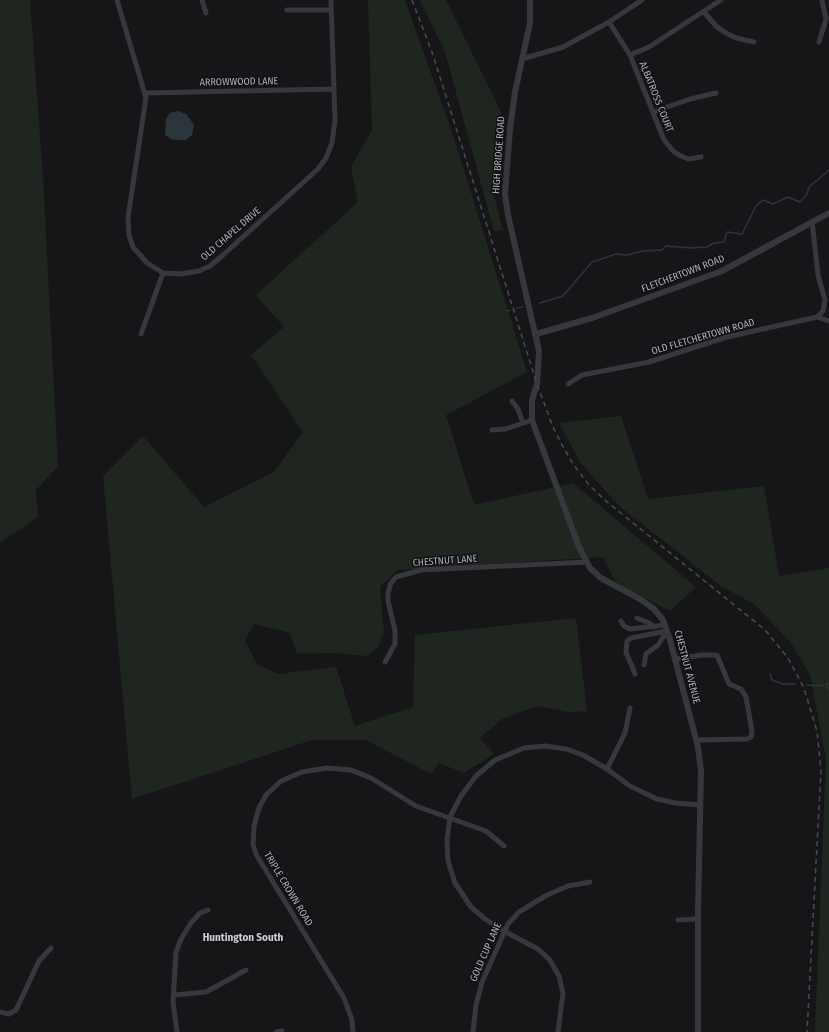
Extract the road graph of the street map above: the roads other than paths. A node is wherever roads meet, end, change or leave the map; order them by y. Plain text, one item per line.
1 (117, 0) edge
2 (202, 0) edge
3 (331, 0) edge
4 (530, 0) edge
5 (642, 0) edge
6 (721, 0) edge
7 (822, 0) edge
8 (287, 10) dead end
9 (331, 10) junction
10 (704, 12) junction
11 (206, 13) dead end
12 (609, 22) junction
13 (754, 42) dead end
14 (819, 42) dead end
15 (630, 55) junction
16 (522, 59) junction
17 (333, 89) junction
18 (145, 93) junction
19 (716, 93) dead end
20 (652, 112) junction
21 (701, 157) dead end
22 (829, 213) edge
23 (812, 221) junction
24 (163, 273) junction
25 (817, 317) junction
26 (829, 321) edge
27 (141, 334) dead end
28 (536, 334) junction
29 (568, 384) dead end
30 (512, 401) dead end
31 (532, 420) junction
32 (523, 423) junction
33 (492, 430) dead end
34 (587, 562) junction
35 (636, 618) dead end
36 (621, 621) dead end
37 (654, 627) junction
38 (666, 628) junction
39 (675, 659) junction
40 (386, 662) dead end
41 (644, 665) dead end
42 (635, 674) dead end
43 (630, 708) dead end
44 (696, 740) junction
45 (607, 768) junction
46 (700, 805) junction
47 (450, 816) junction
48 (504, 846) dead end
49 (590, 882) dead end
50 (208, 910) dead end
51 (698, 919) junction
52 (678, 920) dead end
53 (504, 931) junction
54 (51, 948) dead end
55 (246, 970) dead end
56 (174, 995) junction
57 (0, 1012) edge
58 (282, 1031) edge
59 (176, 1032) edge
60 (276, 1032) edge
61 (353, 1032) edge
62 (473, 1032) edge
63 (558, 1032) edge
64 (698, 1032) edge

1 - 18 street
2 - 11 street
3 - 9 street, OLD CHAPEL DRIVE
4 - 16 street, HIGH BRIDGE ROAD
5 - 12 street
6 - 10 street
7 - 14 street
8 - 9 street
9 - 17 street, OLD CHAPEL DRIVE
10 - 13 street
10 - 15 street
12 - 15 street, ALBATROSS COURT
12 - 16 street
15 - 20 street, ALBATROSS COURT
16 - 28 street, HIGH BRIDGE ROAD
17 - 18 street, ARROWWOOD LANE
17 - 24 street, OLD CHAPEL DRIVE
18 - 24 street
19 - 20 street
20 - 21 street, ALBATROSS COURT
22 - 23 street, FLETCHERTOWN ROAD
23 - 25 street
23 - 28 street, FLETCHERTOWN ROAD
24 - 27 street
25 - 26 street
25 - 29 street, OLD FLETCHERTOWN ROAD
28 - 31 street, CHESTNUT AVENUE
30 - 32 street
31 - 32 street
31 - 34 street, CHESTNUT AVENUE
32 - 33 street
34 - 38 street, CHESTNUT AVENUE
34 - 40 street, CHESTNUT LANE
35 - 37 street
36 - 37 street
37 - 38 street
38 - 39 street, CHESTNUT AVENUE
38 - 41 street
38 - 42 street
39 - 44 street, CHESTNUT AVENUE
39 - 44 street
43 - 45 street
44 - 46 street, CHESTNUT AVENUE
45 - 46 street
45 - 47 street
46 - 51 street, CHESTNUT AVENUE
47 - 48 street, TRIPLE CROWN ROAD
47 - 53 street
47 - 61 street, TRIPLE CROWN ROAD
49 - 53 street, GOLD CUP LANE
50 - 56 street
51 - 52 street
51 - 64 street, CHESTNUT AVENUE
53 - 62 street, GOLD CUP LANE
53 - 63 street
54 - 57 street
55 - 56 street
56 - 59 street
58 - 60 street

